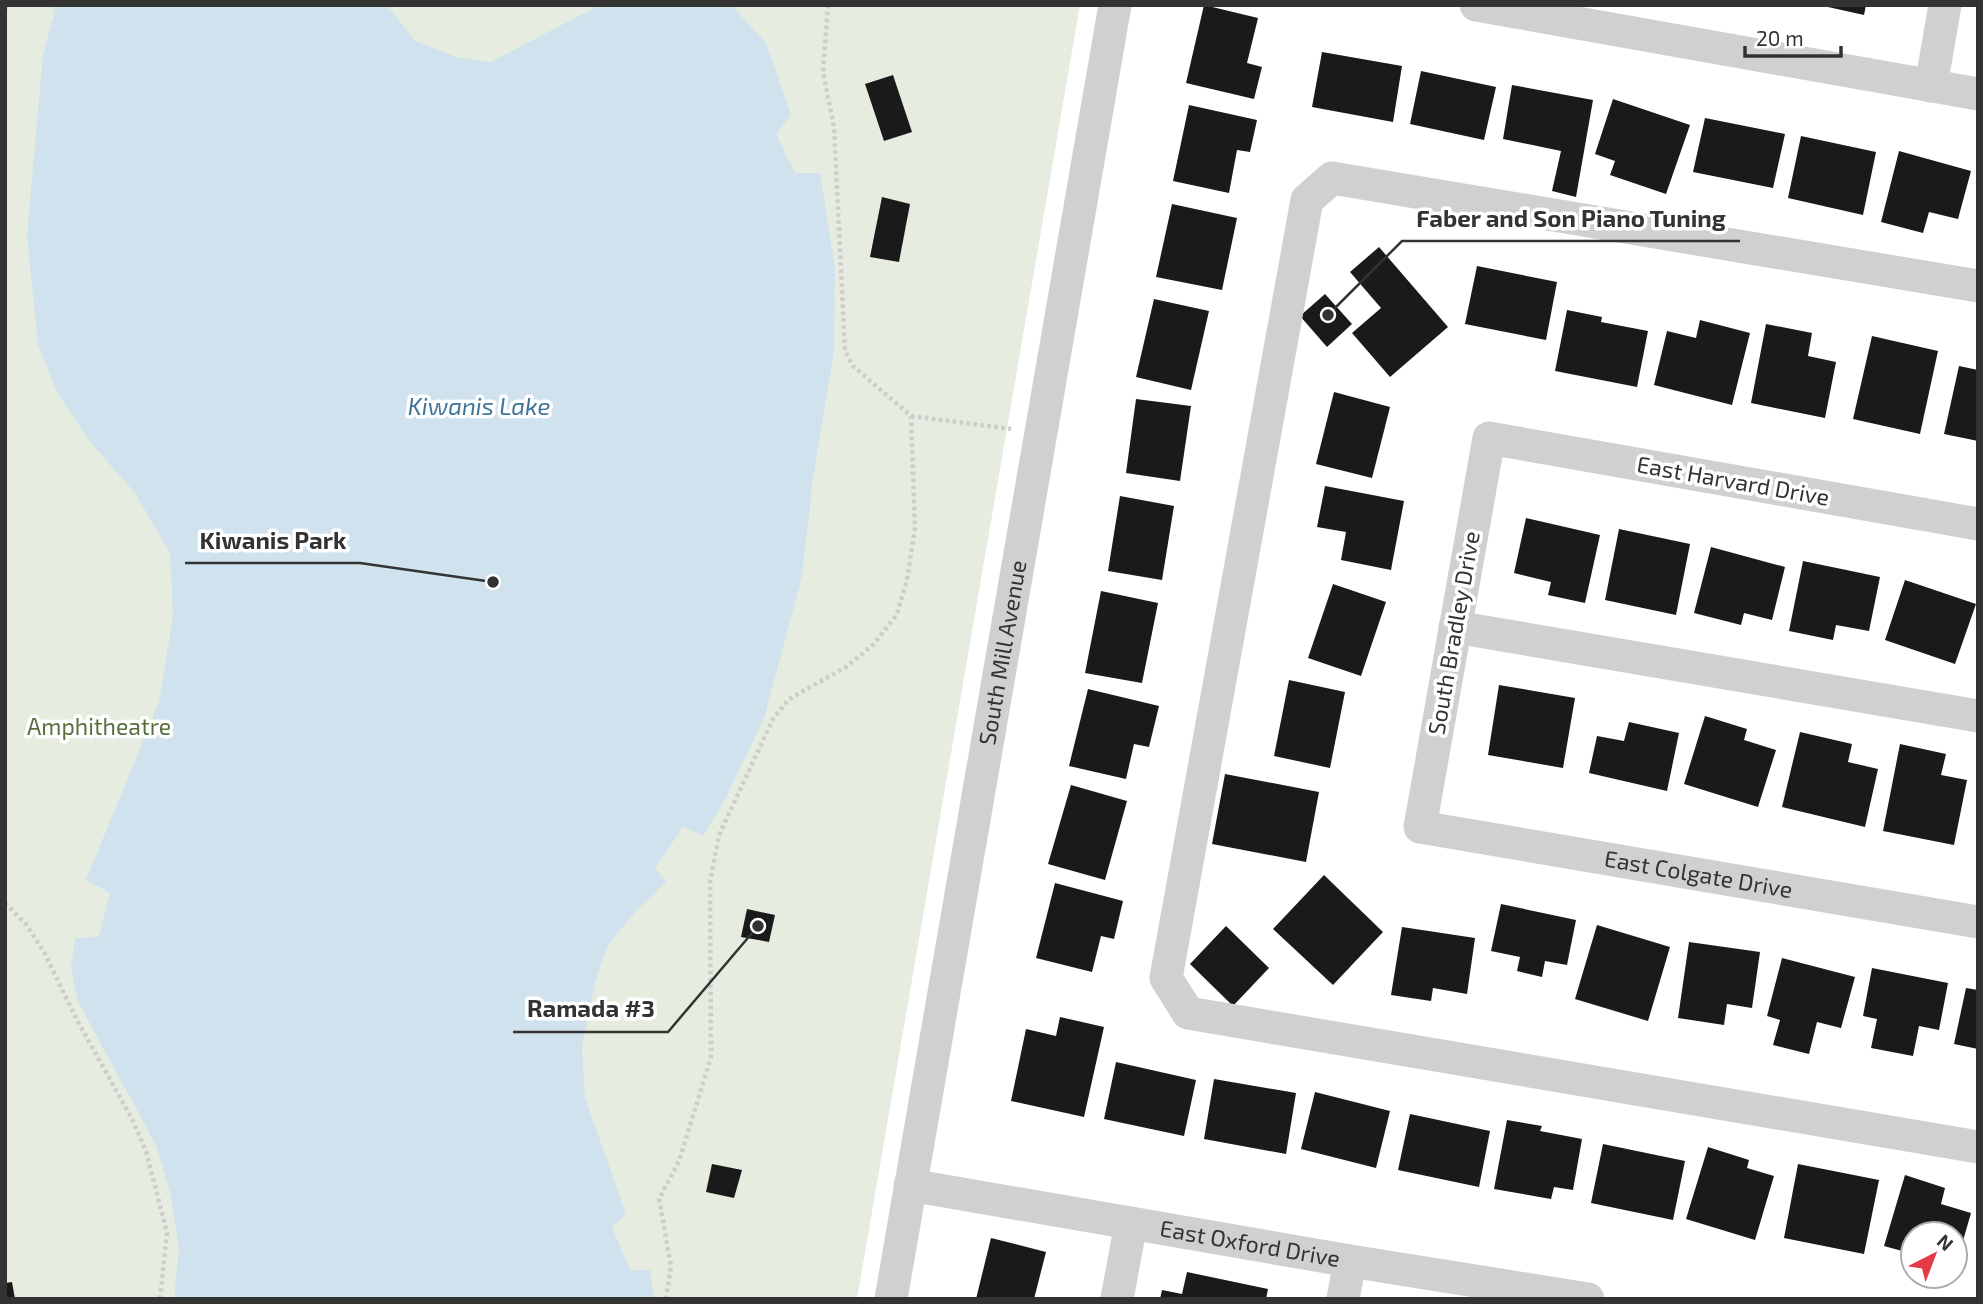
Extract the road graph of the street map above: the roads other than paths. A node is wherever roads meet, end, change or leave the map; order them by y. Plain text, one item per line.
1 (1115, 5) edge
2 (1476, 5) edge
3 (1945, 5) edge
4 (1931, 86) junction
5 (1978, 94) edge
6 (1978, 286) edge
7 (1489, 438) joint
8 (1978, 524) edge
9 (1455, 627) junction
10 (1978, 716) edge
11 (1420, 827) joint
12 (1978, 922) edge
13 (1978, 1147) edge
14 (910, 1185) junction
15 (1131, 1223) junction
16 (1350, 1261) junction
17 (891, 1299) edge
18 (1117, 1299) edge
19 (1343, 1299) edge
20 (1588, 1299) edge

1 - 14 street, South Mill Avenue
2 - 4 street
3 - 4 street
4 - 5 street
6 - 13 street
7 - 8 street, East Harvard Drive
7 - 9 street, South Bradley Drive
9 - 10 street
9 - 11 street, South Bradley Drive
11 - 12 street, East Colgate Drive
14 - 15 street, East Oxford Drive
14 - 17 street, South Mill Avenue
15 - 16 street, East Oxford Drive
15 - 18 street
16 - 19 street
16 - 20 street, East Oxford Drive

